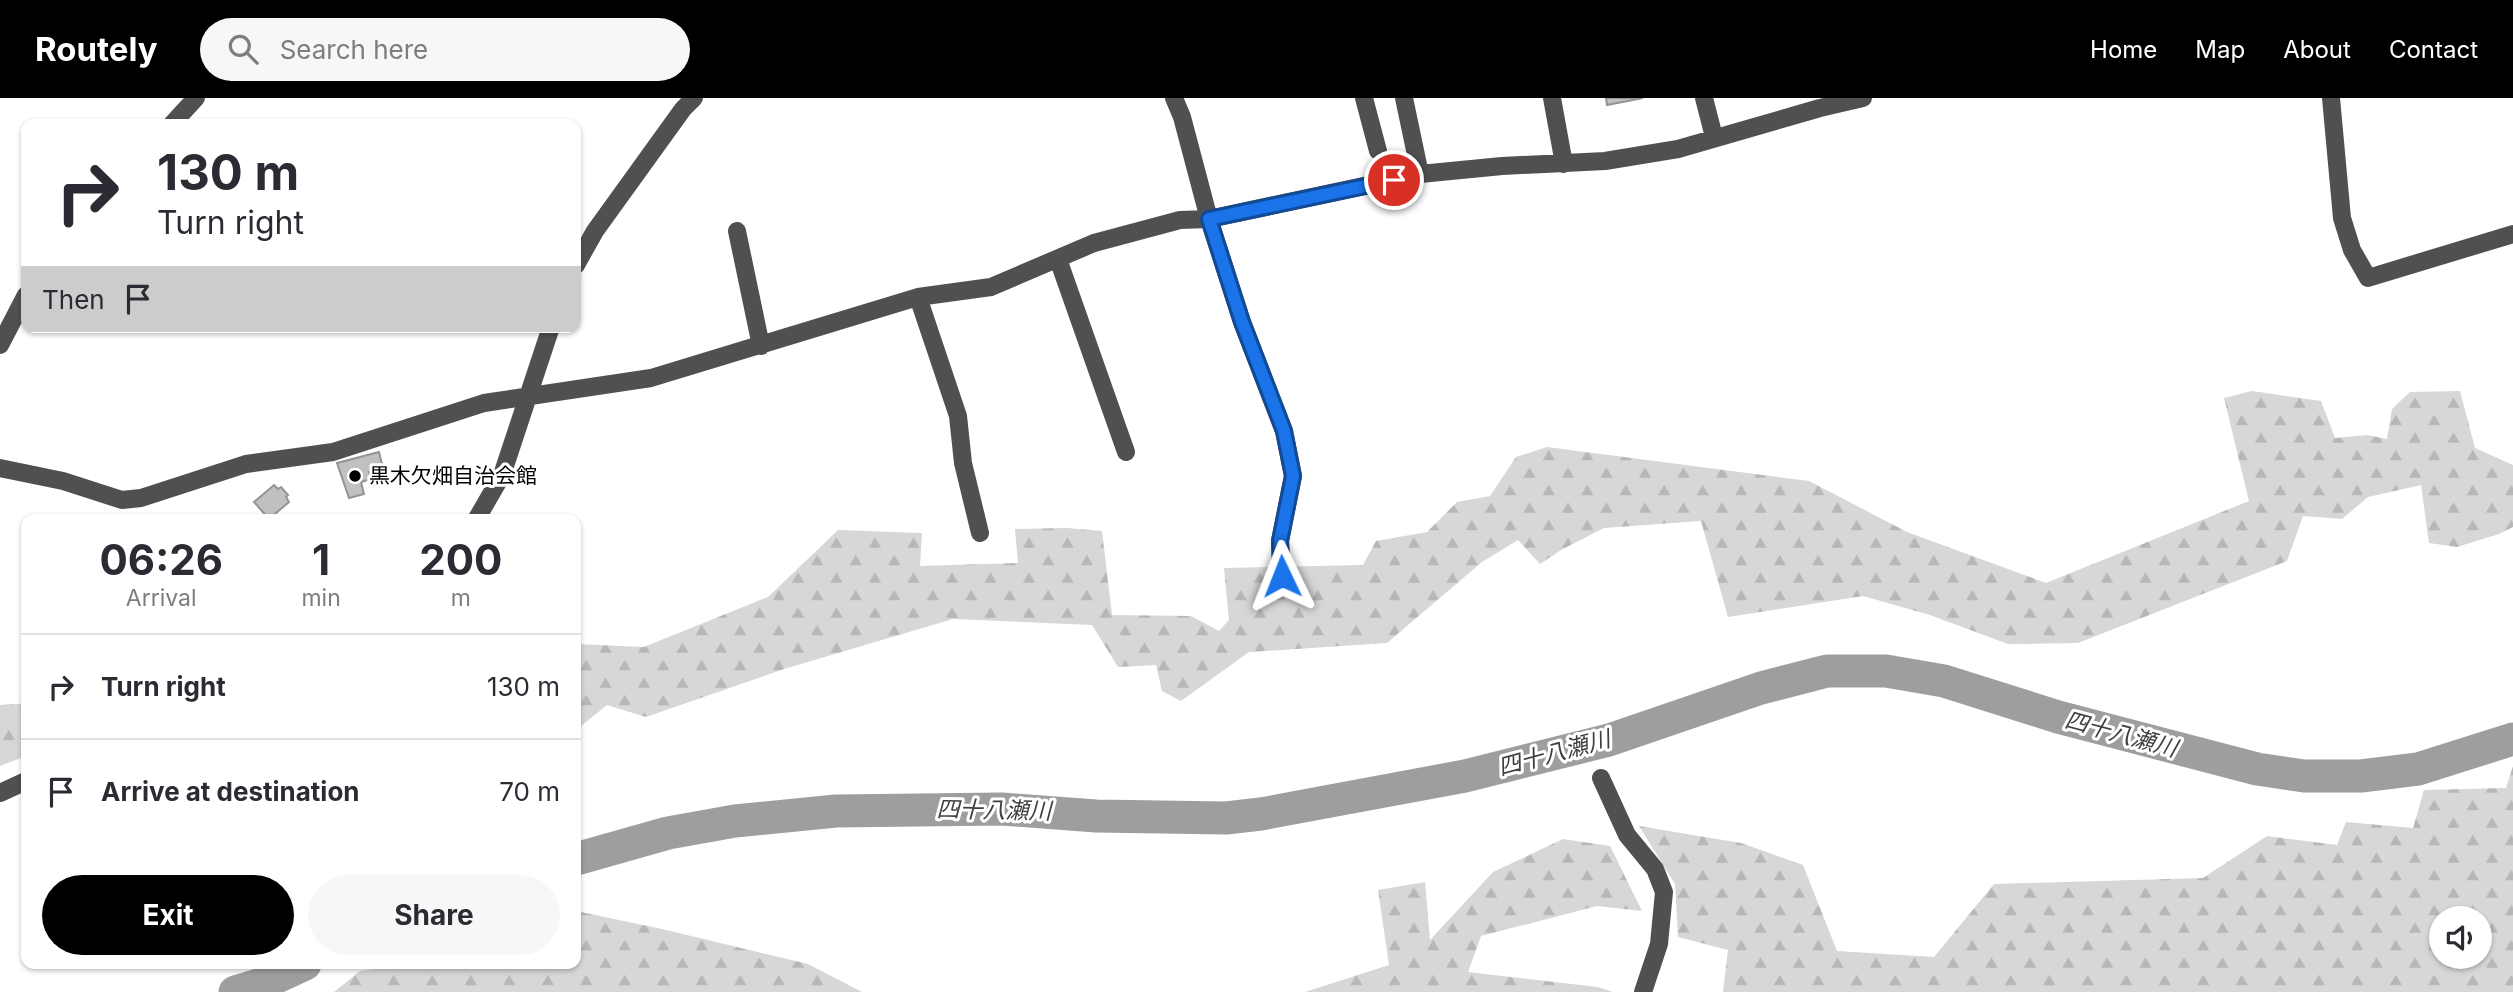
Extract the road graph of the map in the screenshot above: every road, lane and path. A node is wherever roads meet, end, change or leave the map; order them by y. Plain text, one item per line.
1 (196, 98) edge
2 (1174, 98) edge
3 (1364, 98) edge
4 (1404, 98) edge
5 (1552, 98) edge
6 (1704, 98) edge
7 (1863, 98) edge
8 (2331, 98) edge
9 (684, 102) edge
10 (177, 119) edge
11 (1714, 138) junction
12 (1378, 151) dead end
13 (1564, 164) junction
14 (1420, 174) junction
15 (1209, 219) junction
16 (737, 231) dead end
17 (2513, 234) edge
18 (581, 257) edge
19 (1058, 259) junction
20 (918, 297) junction
21 (21, 305) edge
22 (549, 333) edge
23 (0, 345) edge
24 (761, 346) junction
25 (529, 398) junction
26 (1126, 452) dead end
27 (0, 468) edge
28 (479, 514) edge
29 (980, 533) dead end
30 (1282, 576) dead end
31 (1601, 778) dead end
32 (21, 783) edge
33 (0, 793) edge
34 (1643, 992) edge

1 - 10 street
2 - 15 street
3 - 12 street
4 - 14 street
5 - 13 street
6 - 11 street
7 - 11 street
8 - 17 street
9 - 18 street
11 - 13 street
13 - 14 street
14 - 15 street
15 - 19 street
15 - 30 street
16 - 24 street
19 - 20 street
19 - 26 street
20 - 24 street
20 - 29 street
21 - 23 street
22 - 25 street
24 - 25 street
25 - 27 street
25 - 28 street
31 - 34 street
32 - 33 street

